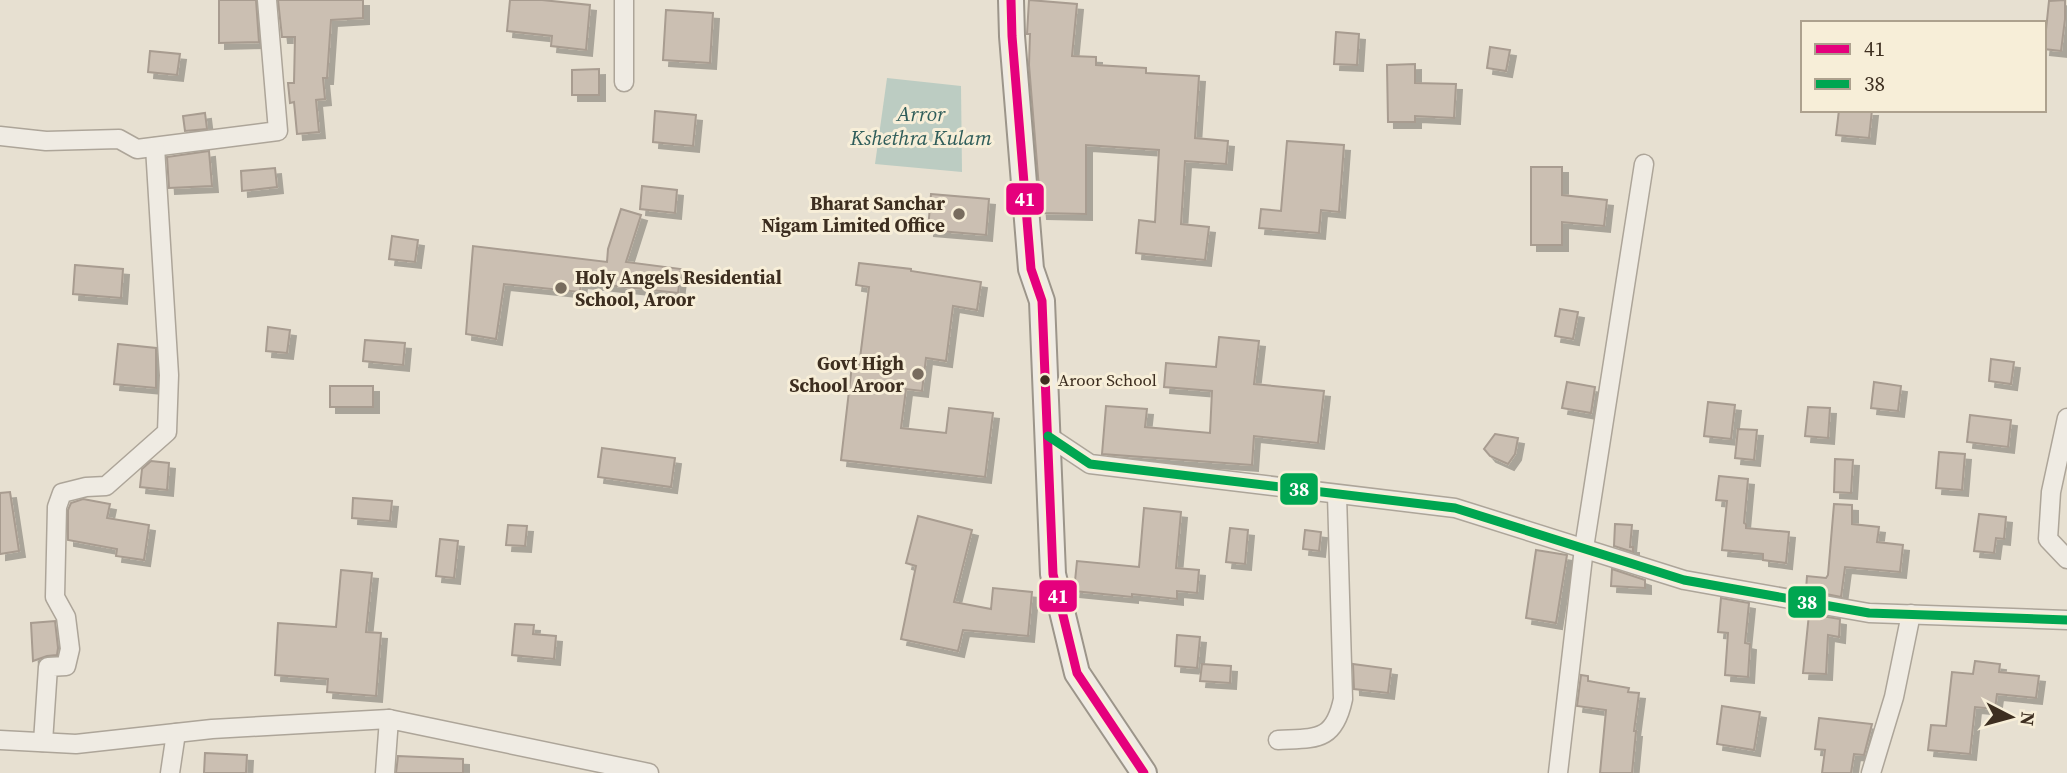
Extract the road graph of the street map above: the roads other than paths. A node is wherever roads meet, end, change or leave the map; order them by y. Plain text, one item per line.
1 (267, 0) edge
2 (624, 0) edge
3 (1011, 0) edge
4 (624, 82) dead end
5 (0, 136) edge
6 (155, 147) junction
7 (1644, 164) dead end
8 (2067, 418) edge
9 (1048, 436) junction
10 (1337, 495) junction
11 (1584, 548) junction
12 (2067, 559) edge
13 (1911, 614) junction
14 (2067, 617) edge
15 (389, 719) junction
16 (176, 733) junction
17 (0, 740) edge
18 (1278, 740) dead end
19 (43, 742) junction
20 (170, 773) edge
21 (385, 773) edge
22 (649, 773) edge
23 (1144, 773) edge
24 (1558, 773) edge
25 (1871, 773) edge

1 - 6 street
2 - 4 street
3 - 9 main road
5 - 6 street
6 - 19 street
7 - 11 street
8 - 12 street
9 - 10 street
9 - 23 main road
10 - 11 street
10 - 18 street
11 - 13 street
11 - 24 street
13 - 14 street
13 - 25 street
15 - 16 street
15 - 21 street
15 - 22 street
16 - 19 street
16 - 20 street
17 - 19 street

